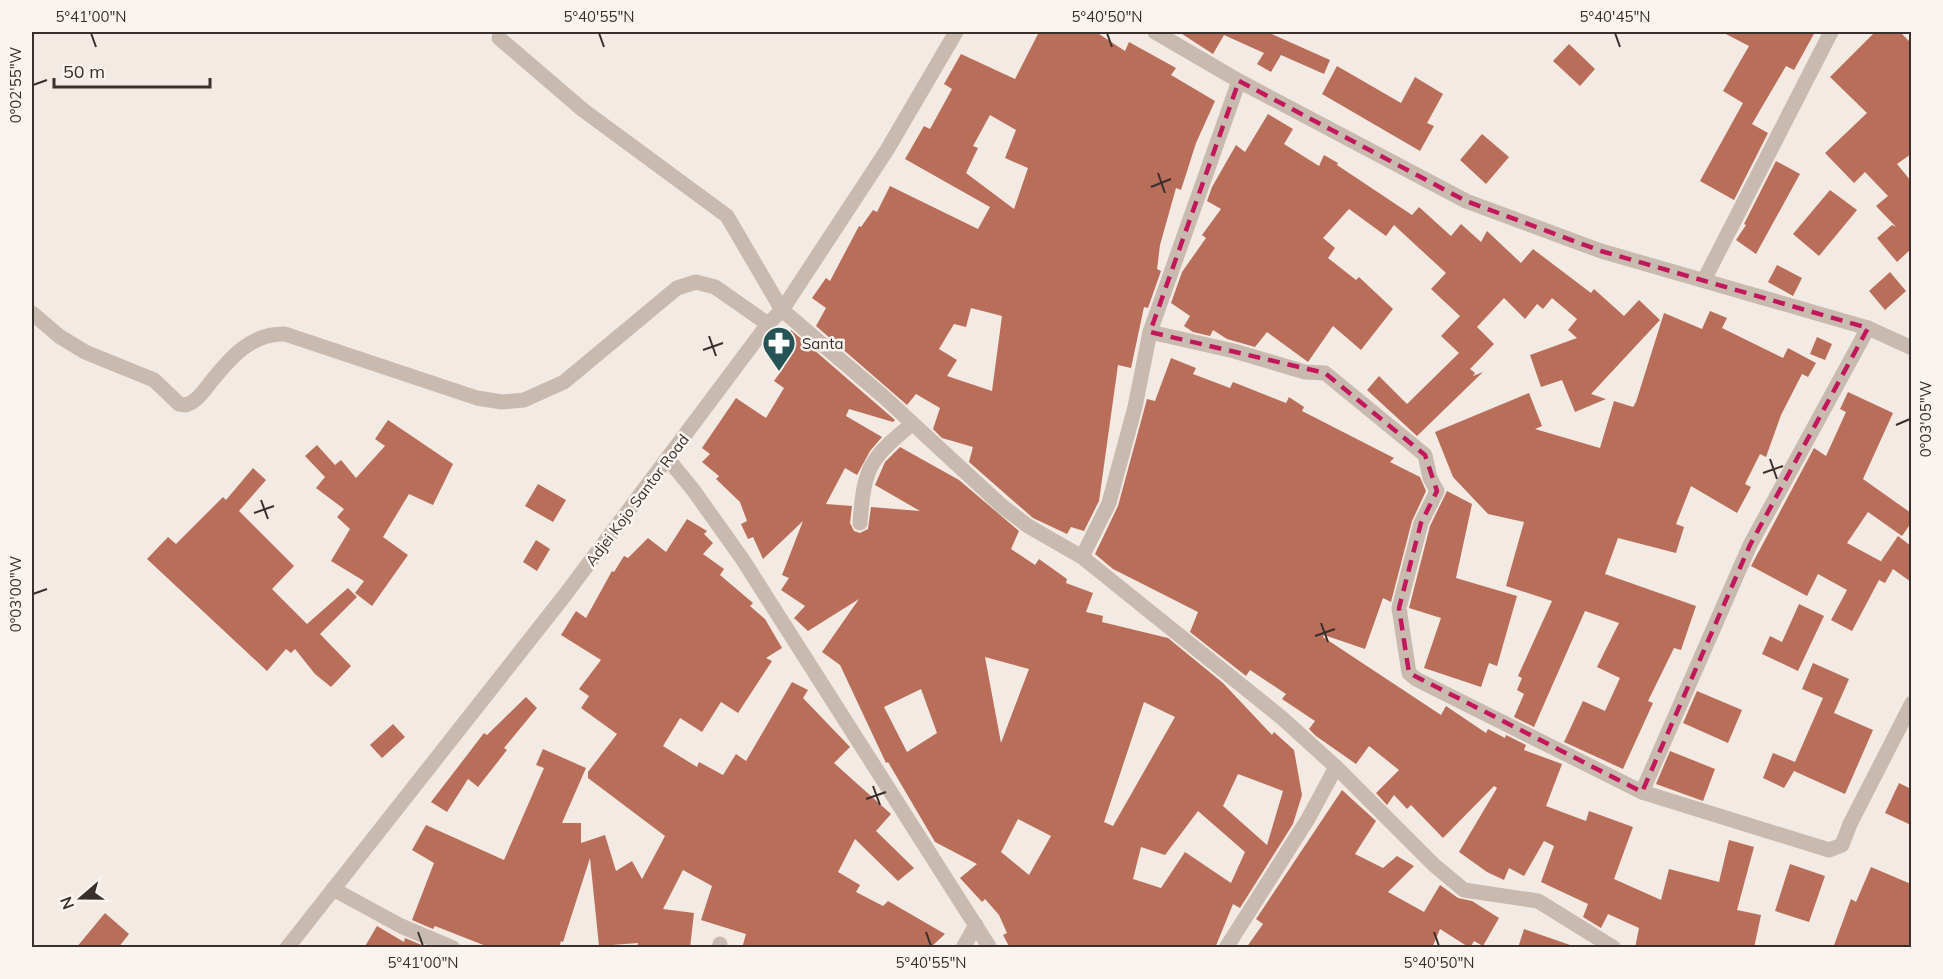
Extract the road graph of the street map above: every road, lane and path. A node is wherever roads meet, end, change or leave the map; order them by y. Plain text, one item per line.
1 (956, 32) edge
2 (1155, 32) edge
3 (1831, 32) edge
4 (499, 38) dead end
5 (1239, 81) junction
6 (1704, 280) junction
7 (782, 310) junction
8 (32, 313) edge
9 (768, 324) junction
10 (1868, 327) junction
11 (1150, 332) junction
12 (1911, 348) edge
13 (912, 424) junction
14 (668, 459) junction
15 (860, 523) dead end
16 (1082, 556) junction
17 (1911, 703) edge
18 (1336, 767) junction
19 (1642, 792) junction
20 (333, 889) junction
21 (976, 925) junction
22 (287, 948) edge
23 (453, 948) edge
24 (963, 948) edge
25 (990, 948) edge
26 (1227, 948) edge
27 (1614, 948) edge

1 - 7 street, Adjei Kojo Santor Road
2 - 5 street
3 - 6 street
4 - 7 street
5 - 6 street
5 - 11 street
6 - 10 street
7 - 9 street, Adjei Kojo Santor Road
7 - 13 street
8 - 9 street
9 - 14 street, Adjei Kojo Santor Road
10 - 12 street
10 - 19 street
11 - 16 street
11 - 19 street
13 - 15 street
13 - 16 street
14 - 20 street, Adjei Kojo Santor Road
14 - 21 street
16 - 18 street
17 - 19 street
18 - 26 street
18 - 27 street
20 - 22 street, Adjei Kojo Santor Road
20 - 23 street
21 - 24 street
21 - 25 street

